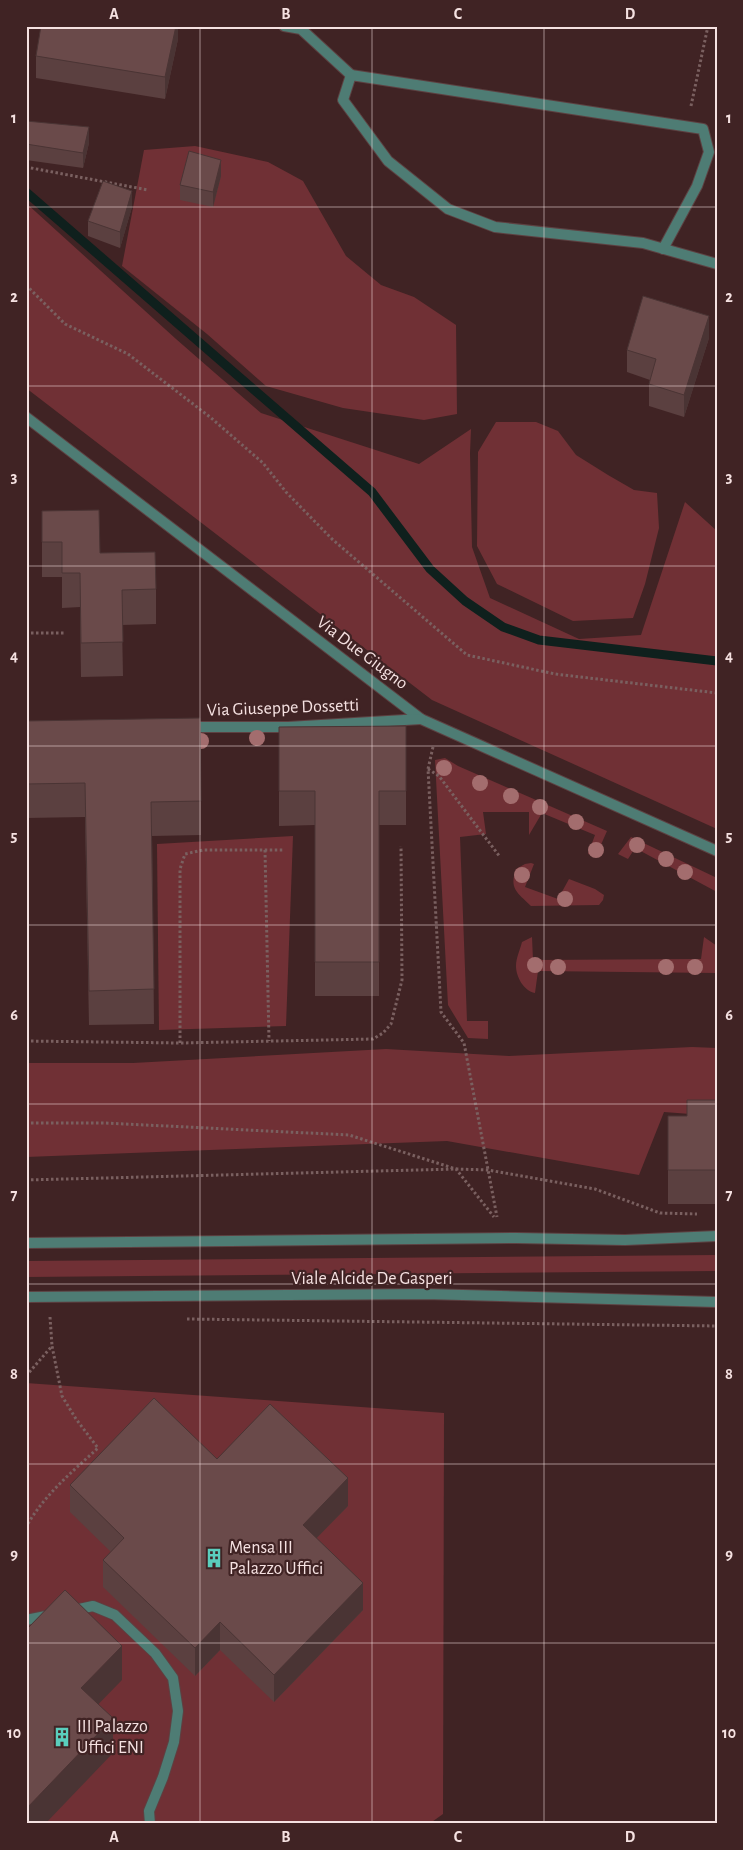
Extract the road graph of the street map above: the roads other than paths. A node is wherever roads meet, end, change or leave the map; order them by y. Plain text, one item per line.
1 (284, 26) edge
2 (351, 75) junction
3 (663, 249) junction
4 (717, 264) edge
5 (26, 417) edge
6 (421, 719) junction
7 (176, 727) edge
8 (717, 850) edge
9 (717, 1236) edge
10 (26, 1243) edge
11 (26, 1297) edge
12 (717, 1302) edge
13 (26, 1620) edge
14 (150, 1824) edge

1 - 2 street
2 - 3 street
2 - 3 street
3 - 4 street
5 - 6 street, Via Due Giugno
6 - 7 street, Via Giuseppe Dossetti
6 - 8 street, Via Due Giugno
9 - 10 street
11 - 12 street, Viale Alcide De Gasperi
13 - 14 street

